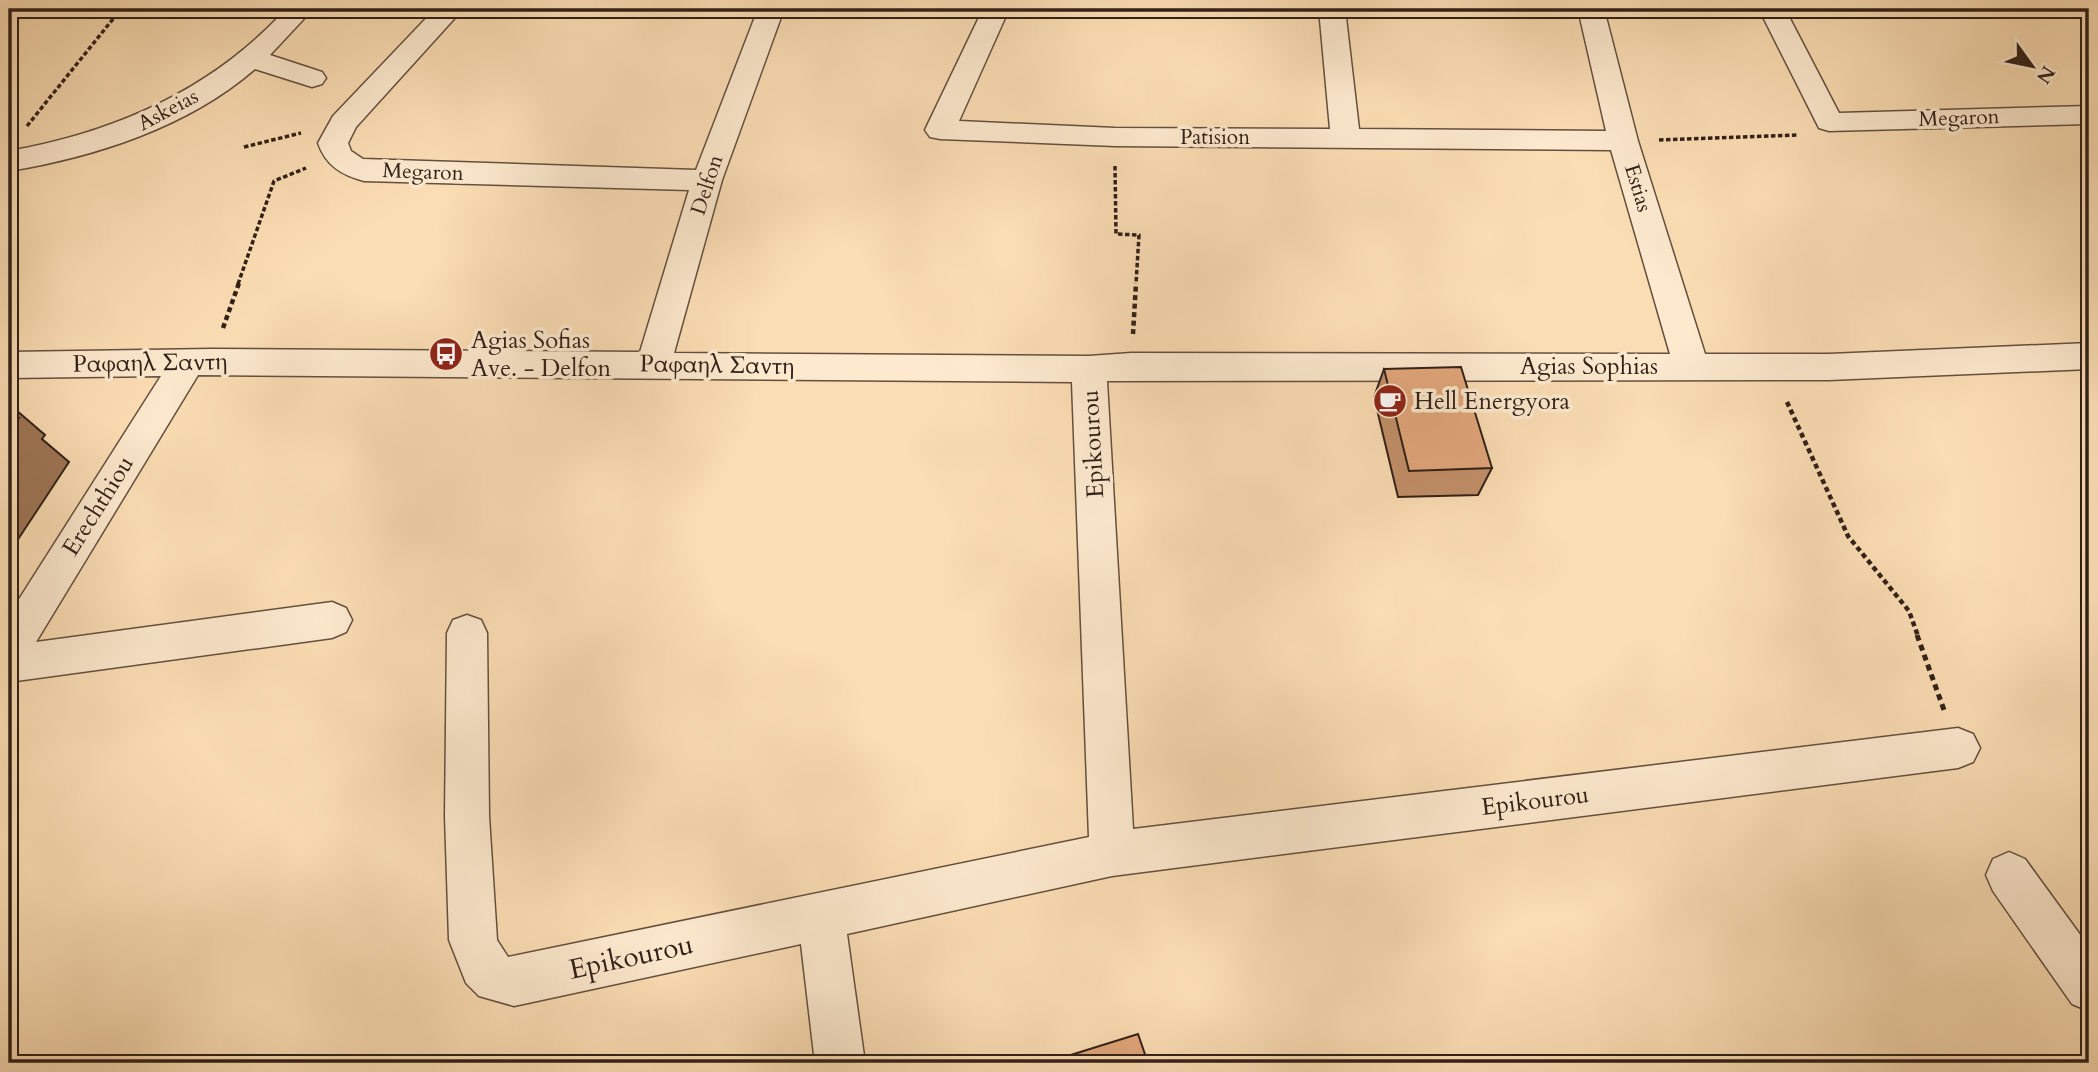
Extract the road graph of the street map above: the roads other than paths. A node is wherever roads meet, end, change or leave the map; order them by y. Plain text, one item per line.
1 (300, 9) edge
2 (450, 9) edge
3 (996, 9) edge
4 (1332, 9) edge
5 (1591, 9) edge
6 (1772, 9) edge
7 (764, 10) edge
8 (250, 58) junction
9 (312, 78) dead end
10 (2089, 115) edge
11 (1345, 137) junction
12 (1623, 141) junction
13 (9, 161) edge
14 (707, 180) junction
15 (200, 362) junction
16 (654, 364) junction
17 (9, 365) edge
18 (1691, 366) junction
19 (2083, 366) edge
20 (1089, 369) junction
21 (332, 620) dead end
22 (467, 633) dead end
23 (9, 650) edge
24 (9, 664) edge
25 (1958, 748) road end
26 (1112, 854) junction
27 (2009, 876) dead end
28 (821, 917) junction
29 (2089, 986) edge
30 (840, 1063) edge

1 - 8 street, Askeias
2 - 14 street, Megaron
3 - 11 street, Patision
4 - 11 street
5 - 12 street, Estias
6 - 10 street, Megaron
7 - 14 street, Delfon
8 - 9 street
8 - 13 street, Askeias
11 - 12 street, Patision
12 - 18 street, Estias
14 - 16 street, Delfon
15 - 16 street, Ραφαηλ Σαντη
15 - 17 street, Ραφαηλ Σαντη
15 - 23 street, Erechthiou
16 - 20 street, Ραφαηλ Σαντη
18 - 19 street, Agias Sophias
18 - 20 street, Agias Sophias
20 - 26 street, Epikourou
21 - 24 street
22 - 28 street, Epikourou
25 - 26 street, Epikourou
26 - 28 street, Epikourou
27 - 29 street
28 - 30 street

